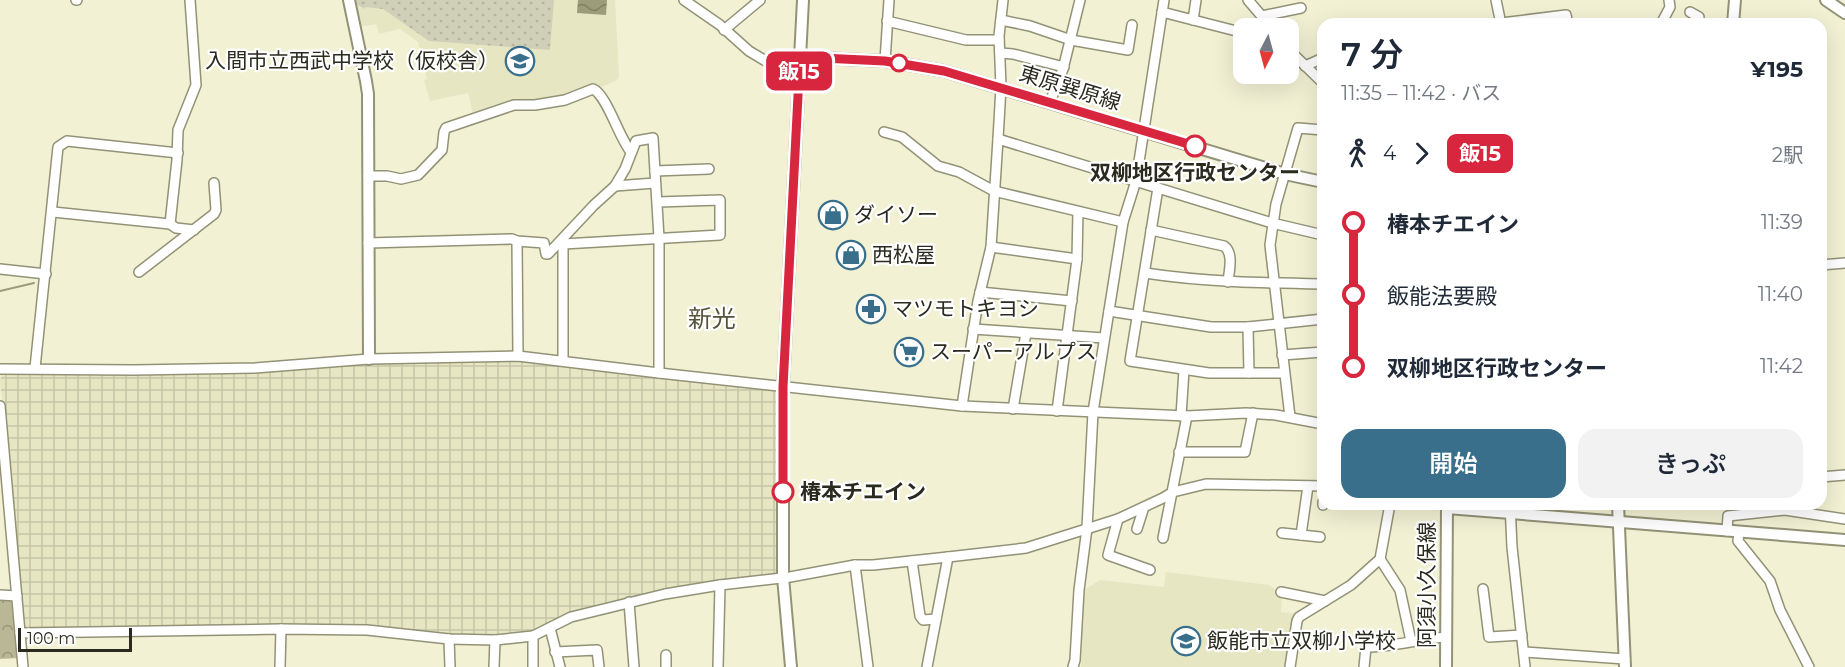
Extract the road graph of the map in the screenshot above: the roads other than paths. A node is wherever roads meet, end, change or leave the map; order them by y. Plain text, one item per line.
1 (190, 0) edge
2 (350, 0) edge
3 (684, 0) edge
4 (760, 0) edge
5 (803, 0) edge
6 (889, 0) edge
7 (1003, 0) edge
8 (1080, 0) edge
9 (1164, 0) edge
10 (1197, 0) edge
11 (1248, 0) edge
12 (1262, 0) edge
13 (1496, 0) edge
14 (1669, 0) edge
15 (1735, 0) edge
16 (1826, 0) edge
17 (1301, 9) dead end
18 (1162, 12) junction
19 (1690, 12) dead end
20 (1845, 13) edge
21 (1261, 14) junction
22 (1264, 18) edge
23 (1500, 18) edge
24 (1542, 18) edge
25 (1567, 18) edge
26 (1664, 18) edge
27 (1698, 18) edge
28 (1733, 18) edge
29 (1001, 20) junction
30 (1193, 20) junction
31 (887, 21) junction
32 (1132, 25) dead end
33 (724, 30) junction
34 (1233, 30) edge
35 (999, 40) junction
36 (1071, 40) junction
37 (1000, 53) junction
38 (800, 57) junction
39 (1299, 60) edge
40 (885, 61) junction
41 (1317, 61) edge
42 (1305, 66) junction
43 (1064, 67) junction
44 (1317, 77) edge
45 (799, 81) junction
46 (1001, 87) junction
47 (1050, 102) junction
48 (1317, 130) edge
49 (1145, 131) junction
50 (884, 132) dead end
51 (998, 139) junction
52 (631, 152) junction
53 (178, 153) junction
54 (709, 169) dead end
55 (655, 171) junction
56 (1284, 174) junction
57 (368, 176) junction
58 (1136, 181) junction
59 (1317, 181) edge
60 (214, 183) dead end
61 (655, 183) junction
62 (615, 186) junction
63 (1158, 188) junction
64 (994, 191) junction
65 (658, 202) junction
66 (53, 212) junction
67 (1078, 212) junction
68 (1123, 222) junction
69 (1272, 223) junction
70 (170, 224) junction
71 (194, 230) junction
72 (1151, 231) junction
73 (1317, 234) edge
74 (659, 238) junction
75 (517, 242) junction
76 (563, 242) junction
77 (368, 243) junction
78 (991, 247) junction
79 (1077, 259) junction
80 (1845, 263) edge
81 (1827, 264) edge
82 (0, 269) edge
83 (139, 272) dead end
84 (46, 273) junction
85 (1145, 273) junction
86 (1228, 282) junction
87 (1273, 284) junction
88 (1317, 284) edge
89 (980, 292) junction
90 (1072, 301) junction
91 (1109, 311) junction
92 (1138, 317) junction
93 (1317, 320) edge
94 (1278, 323) junction
95 (1248, 327) junction
96 (974, 329) junction
97 (1026, 333) junction
98 (1068, 334) junction
99 (1104, 338) junction
100 (1317, 352) edge
101 (1282, 355) junction
102 (518, 356) junction
103 (369, 358) junction
104 (563, 360) junction
105 (36, 368) junction
106 (0, 369) edge
107 (1184, 370) junction
108 (1249, 373) junction
109 (1283, 373) junction
110 (659, 374) junction
111 (783, 387) junction
112 (0, 406) edge
113 (962, 406) junction
114 (1013, 409) junction
115 (1056, 411) junction
116 (1093, 412) junction
117 (1253, 413) junction
118 (1184, 416) junction
119 (1290, 417) junction
120 (1317, 423) edge
121 (1179, 452) junction
122 (1827, 474) edge
123 (1845, 475) edge
124 (1308, 486) junction
125 (1317, 486) edge
126 (1173, 492) junction
127 (1144, 507) junction
128 (1389, 510) edge
129 (1447, 510) edge
130 (1510, 510) edge
131 (1518, 510) edge
132 (1618, 510) edge
133 (1821, 510) edge
134 (1821, 515) junction
135 (1118, 519) junction
136 (1845, 519) edge
137 (1618, 522) junction
138 (1087, 528) junction
139 (1137, 529) dead end
140 (1733, 531) junction
141 (1282, 533) dead end
142 (1301, 535) junction
143 (1320, 537) dead end
144 (1163, 538) dead end
145 (1845, 540) edge
146 (948, 557) junction
147 (1380, 559) junction
148 (912, 561) junction
149 (855, 565) junction
150 (1150, 570) dead end
151 (783, 577) junction
152 (720, 585) junction
153 (1483, 589) dead end
154 (1281, 592) dead end
155 (0, 595) edge
156 (17, 596) junction
157 (1325, 601) junction
158 (629, 602) junction
159 (936, 619) junction
160 (550, 628) junction
161 (281, 629) junction
162 (20, 633) junction
163 (1522, 635) junction
164 (533, 636) junction
165 (1446, 636) junction
166 (449, 639) junction
167 (495, 640) junction
168 (1411, 641) junction
169 (555, 652) junction
170 (1525, 652) junction
171 (666, 655) dead end
172 (1625, 663) edge
173 (23, 667) edge
174 (280, 667) edge
175 (450, 667) edge
176 (494, 667) edge
177 (533, 667) edge
178 (560, 667) edge
179 (599, 667) edge
180 (634, 667) edge
181 (666, 667) edge
182 (718, 667) edge
183 (791, 667) edge
184 (868, 667) edge
185 (927, 667) edge
186 (1073, 667) edge
187 (1290, 667) edge
188 (1364, 667) edge
189 (1446, 667) edge
190 (1525, 667) edge
191 (1809, 667) edge

1 - 53 street
2 - 57 street
3 - 33 street
4 - 33 street
5 - 38 street
6 - 31 street
7 - 29 street
8 - 36 street
9 - 18 street
10 - 30 street
11 - 21 street
12 - 21 street
13 - 23 street
14 - 26 street
15 - 28 street
16 - 20 street
17 - 21 street
18 - 30 street
18 - 49 street
19 - 27 street
21 - 22 street
24 - 25 street
29 - 35 street
29 - 36 street
30 - 34 street
31 - 35 street
31 - 40 street
32 - 36 street
33 - 45 street
35 - 37 street
36 - 43 street
37 - 43 street
37 - 46 street
38 - 40 street, 東原巽原線
38 - 45 street
39 - 42 street
40 - 46 street, 東原巽原線
41 - 42 street
42 - 44 street
43 - 47 street
45 - 111 street
46 - 47 street, 東原巽原線
46 - 51 street
47 - 49 street, 東原巽原線
48 - 56 street
49 - 56 street, 東原巽原線
49 - 58 street
50 - 64 street
51 - 58 street
51 - 64 street
52 - 55 street
52 - 57 street
52 - 62 street
53 - 66 street
53 - 70 street
54 - 55 street
55 - 61 street
56 - 59 street, 東原巽原線
56 - 69 street
57 - 77 street
58 - 63 street
58 - 68 street
60 - 71 street
61 - 62 street
61 - 65 street
62 - 76 street
63 - 69 street
63 - 72 street
64 - 67 street
64 - 78 street
65 - 74 street
65 - 74 street
66 - 70 street
66 - 84 street
67 - 68 street
67 - 79 street
68 - 91 street
69 - 73 street
69 - 87 street
70 - 71 street
71 - 83 street
72 - 85 street
72 - 86 street
74 - 76 street
74 - 110 street
75 - 76 street
75 - 77 street
75 - 102 street
76 - 104 street
77 - 103 street
78 - 79 street
78 - 89 street
79 - 90 street
80 - 81 street
82 - 84 street
84 - 105 street
85 - 86 street
85 - 92 street
86 - 87 street
87 - 88 street
87 - 94 street
89 - 90 street
89 - 96 street
90 - 98 street
91 - 92 street
91 - 99 street
92 - 95 street
92 - 107 street
93 - 94 street
94 - 95 street
94 - 101 street
95 - 108 street
96 - 97 street
96 - 113 street
97 - 98 street
97 - 114 street
98 - 99 street
98 - 115 street
99 - 116 street
100 - 101 street
101 - 109 street
102 - 103 street
102 - 104 street
103 - 105 street
104 - 110 street
105 - 106 street
107 - 108 street
107 - 118 street
108 - 109 street
109 - 119 street
110 - 111 street
111 - 113 street
111 - 151 street
112 - 156 street
113 - 114 street
114 - 115 street
115 - 116 street
116 - 118 street
116 - 138 street
117 - 118 street
117 - 119 street
117 - 121 street
118 - 121 street
119 - 120 street
121 - 126 street
122 - 123 street
124 - 125 street
124 - 126 street
124 - 142 street
126 - 127 street
126 - 144 street
127 - 135 street
127 - 139 street
128 - 147 street
129 - 165 street, 阿須小久保線
130 - 163 street
131 - 137 street
132 - 137 street
133 - 134 street
134 - 136 street
134 - 140 street
135 - 138 street
135 - 150 street
137 - 140 street
137 - 172 street
138 - 146 street
138 - 186 street
140 - 145 street
140 - 191 street
141 - 142 street
142 - 143 street
146 - 148 street
146 - 159 street
147 - 157 street
147 - 168 street
148 - 149 street
148 - 159 street
149 - 151 street
149 - 184 street
151 - 152 street
151 - 183 street
152 - 158 street
152 - 182 street
153 - 163 street
154 - 157 street
155 - 156 street
156 - 162 street
157 - 187 street
158 - 160 street
158 - 180 street
159 - 185 street
160 - 164 street
160 - 169 street
161 - 162 street
161 - 166 street
161 - 174 street
162 - 173 street
163 - 170 street
164 - 167 street
164 - 177 street
165 - 168 street
165 - 189 street, 阿須小久保線
166 - 167 street
166 - 175 street
167 - 176 street
168 - 188 street
169 - 178 street
169 - 179 street
170 - 172 street
170 - 190 street
171 - 181 street

